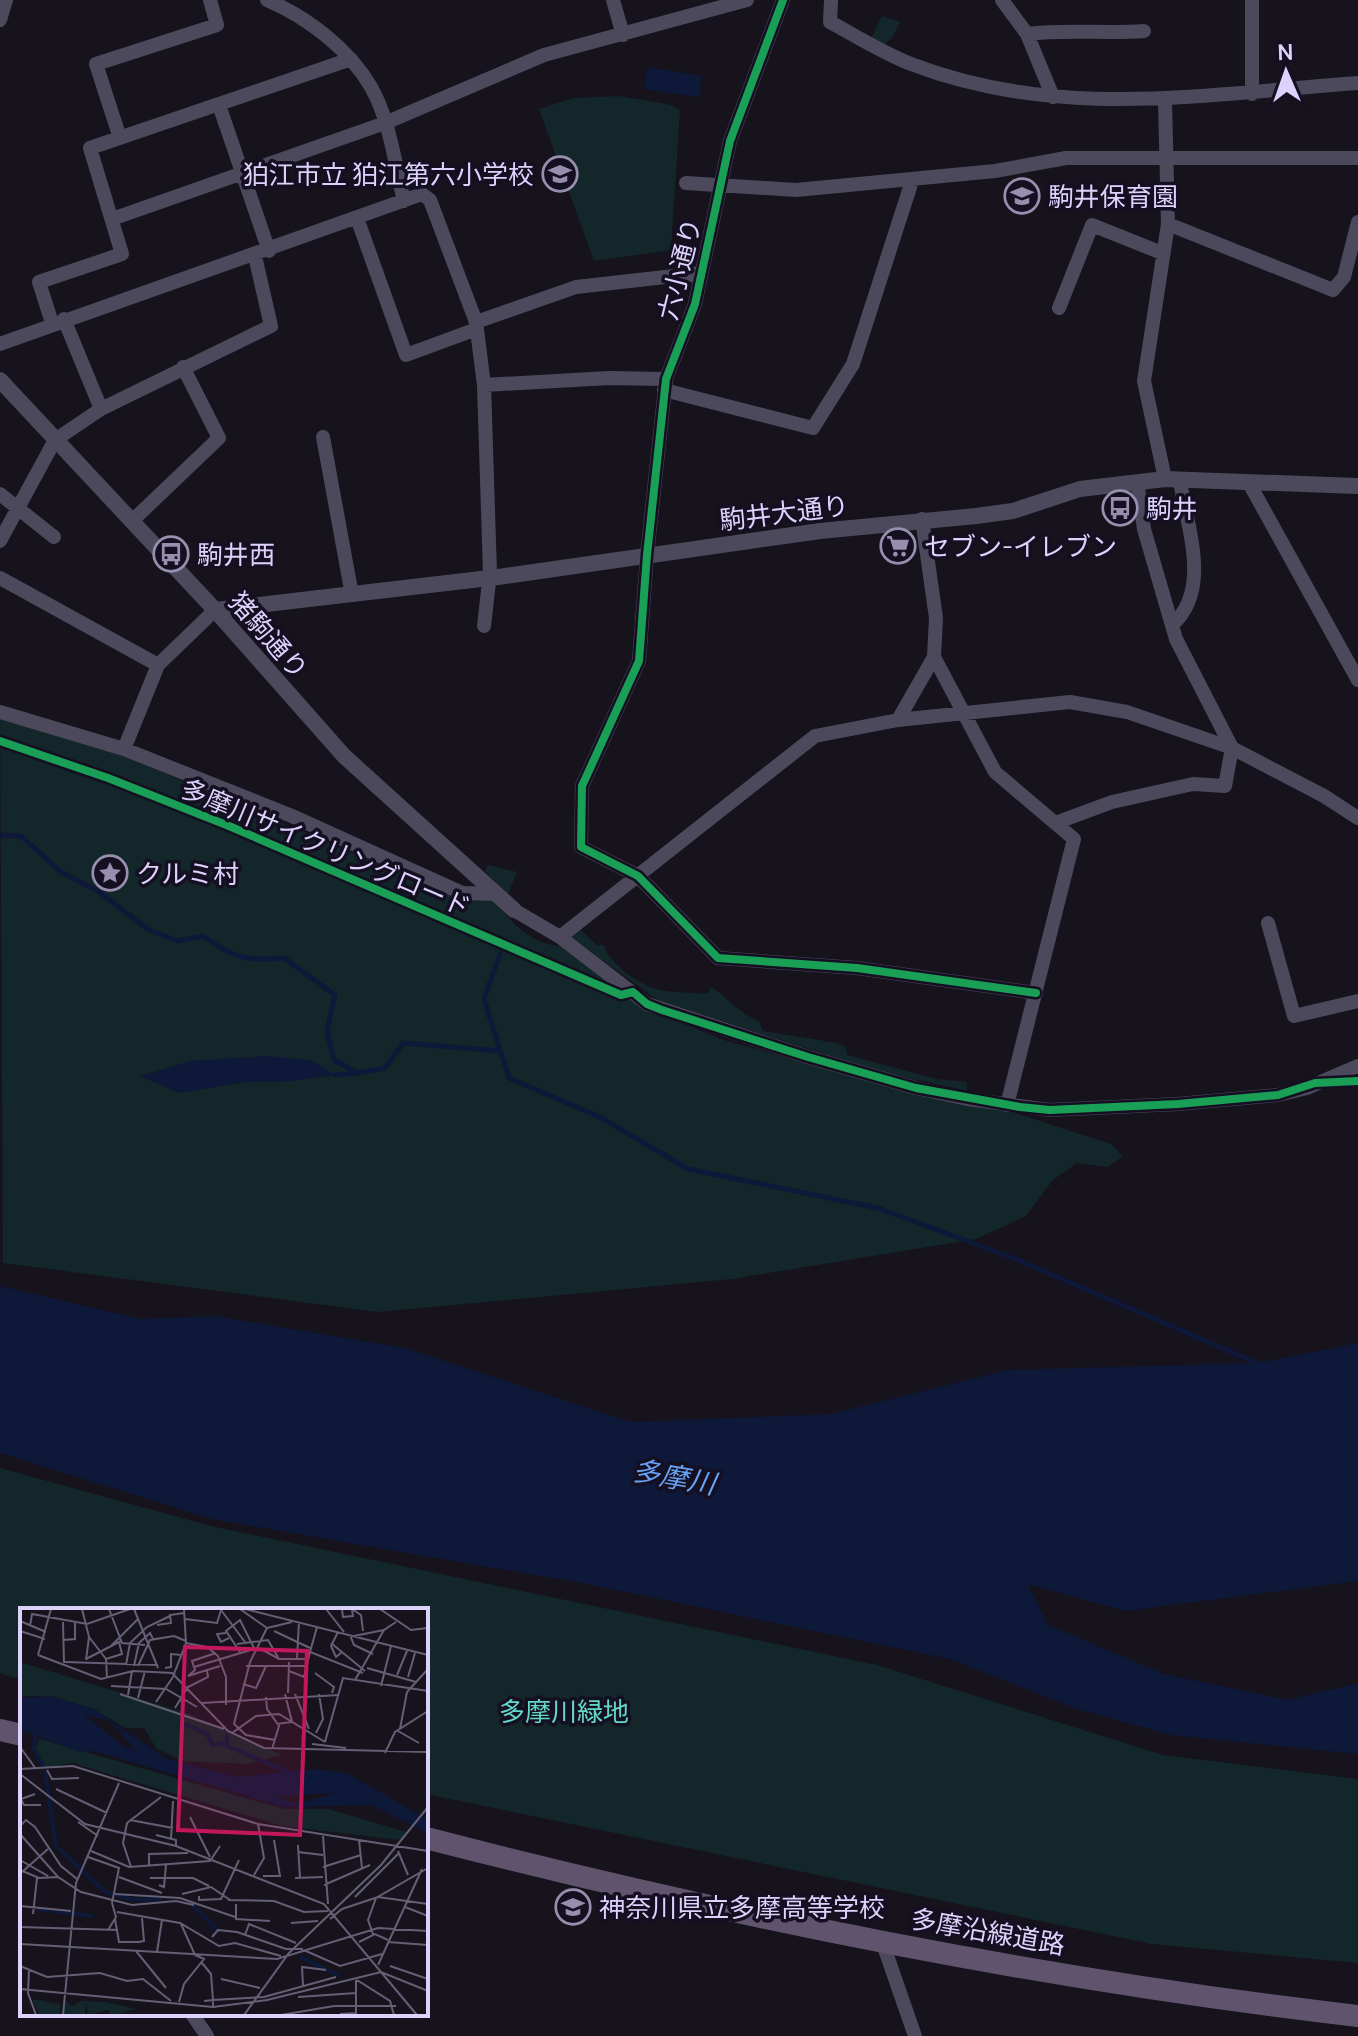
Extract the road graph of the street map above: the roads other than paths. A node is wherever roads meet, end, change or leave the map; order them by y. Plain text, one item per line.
1 (6, 0) edge
2 (210, 0) edge
3 (267, 0) edge
4 (613, 0) edge
5 (747, 0) edge
6 (782, 0) edge
7 (831, 0) edge
8 (1002, 0) edge
9 (1252, 0) edge
10 (0, 20) edge
11 (1144, 31) dead end
12 (1027, 34) junction
13 (623, 35) junction
14 (351, 59) junction
15 (1358, 83) edge
16 (1252, 94) junction
17 (1053, 97) junction
18 (1165, 101) junction
19 (219, 105) junction
20 (385, 123) junction
21 (120, 138) junction
22 (1165, 158) junction
23 (1358, 158) edge
24 (243, 175) junction
25 (912, 181) junction
26 (686, 183) dead end
27 (719, 185) junction
28 (404, 201) junction
29 (357, 218) junction
30 (112, 219) junction
31 (1358, 222) edge
32 (1168, 224) junction
33 (262, 253) junction
34 (1162, 253) junction
35 (701, 273) junction
36 (1059, 308) dead end
37 (58, 321) junction
38 (475, 326) junction
39 (0, 344) edge
40 (183, 367) junction
41 (0, 380) edge
42 (665, 384) junction
43 (484, 385) junction
44 (101, 409) junction
45 (323, 437) dead end
46 (55, 440) junction
47 (1172, 480) junction
48 (1137, 482) junction
49 (1249, 483) junction
50 (1358, 486) edge
51 (0, 494) edge
52 (18, 506) junction
53 (922, 519) junction
54 (132, 521) junction
55 (54, 537) dead end
56 (0, 541) edge
57 (647, 555) junction
58 (0, 578) edge
59 (490, 578) junction
60 (352, 595) junction
61 (215, 610) junction
62 (1172, 625) junction
63 (484, 626) dead end
64 (934, 657) junction
65 (158, 665) junction
66 (1358, 680) edge
67 (0, 712) edge
68 (964, 716) junction
69 (898, 720) junction
70 (1232, 748) junction
71 (124, 749) junction
72 (1358, 818) edge
73 (1058, 822) junction
74 (638, 876) junction
75 (497, 894) junction
76 (514, 910) joint
77 (1268, 923) dead end
78 (560, 937) junction
79 (1036, 993) junction
80 (1358, 1001) edge
81 (1358, 1066) edge
82 (1007, 1105) junction
83 (0, 1730) edge
84 (20, 1735) edge
85 (428, 1838) edge
86 (882, 1941) junction
87 (193, 2016) edge
88 (1358, 2016) edge
89 (207, 2036) edge
90 (915, 2036) edge

1 - 10 street
2 - 21 street
3 - 14 street
4 - 13 street
5 - 13 street
6 - 27 street, 六小通り
7 - 17 street
8 - 12 street
9 - 16 street
11 - 12 street
12 - 17 street
13 - 20 street
14 - 19 street
14 - 20 street
15 - 16 street
16 - 18 street
17 - 18 street
18 - 22 street
19 - 21 street
19 - 24 street
20 - 24 street
20 - 28 street
21 - 30 street
22 - 23 street
22 - 25 street
22 - 32 street
24 - 30 street
24 - 33 street
25 - 27 street
25 - 42 street
26 - 27 street
27 - 35 street, 六小通り
28 - 29 street
28 - 38 street
29 - 33 street
29 - 38 street
30 - 37 street
31 - 32 street
32 - 34 street
33 - 37 street
33 - 40 street
34 - 36 street
34 - 47 street
35 - 38 street
35 - 42 street, 六小通り
37 - 39 street
37 - 44 street
38 - 43 street
40 - 44 street
40 - 54 street
41 - 46 street, 猪駒通り
42 - 43 street
42 - 57 street, 六小通り
43 - 59 street
44 - 46 street
45 - 60 street
46 - 52 street
46 - 54 street, 猪駒通り
47 - 48 street, 駒井大通り
47 - 49 street, 駒井大通り
47 - 62 street
48 - 53 street, 駒井大通り
48 - 62 street
49 - 50 street, 駒井大通り
49 - 66 street
51 - 52 street
52 - 55 street
52 - 56 street
53 - 57 street, 駒井大通り
53 - 64 street
54 - 61 street, 猪駒通り
57 - 59 street, 駒井大通り
57 - 74 street, 六小通り
58 - 65 street
59 - 60 street, 駒井大通り
59 - 63 street
60 - 61 street, 駒井大通り
61 - 65 street
61 - 75 street, 猪駒通り
62 - 70 street
64 - 68 street
64 - 69 street
65 - 71 street
67 - 71 street
68 - 69 street
68 - 70 street
68 - 73 street
69 - 74 street
70 - 72 street
70 - 73 street
71 - 75 street
73 - 79 street
74 - 78 street
74 - 79 street
75 - 76 street, 猪駒通り
76 - 78 street
77 - 80 street
78 - 82 street
79 - 82 street
81 - 82 street
83 - 84 main road
85 - 86 main road, 多摩沿線道路
86 - 88 main road, 多摩沿線道路
86 - 90 street
87 - 89 street

